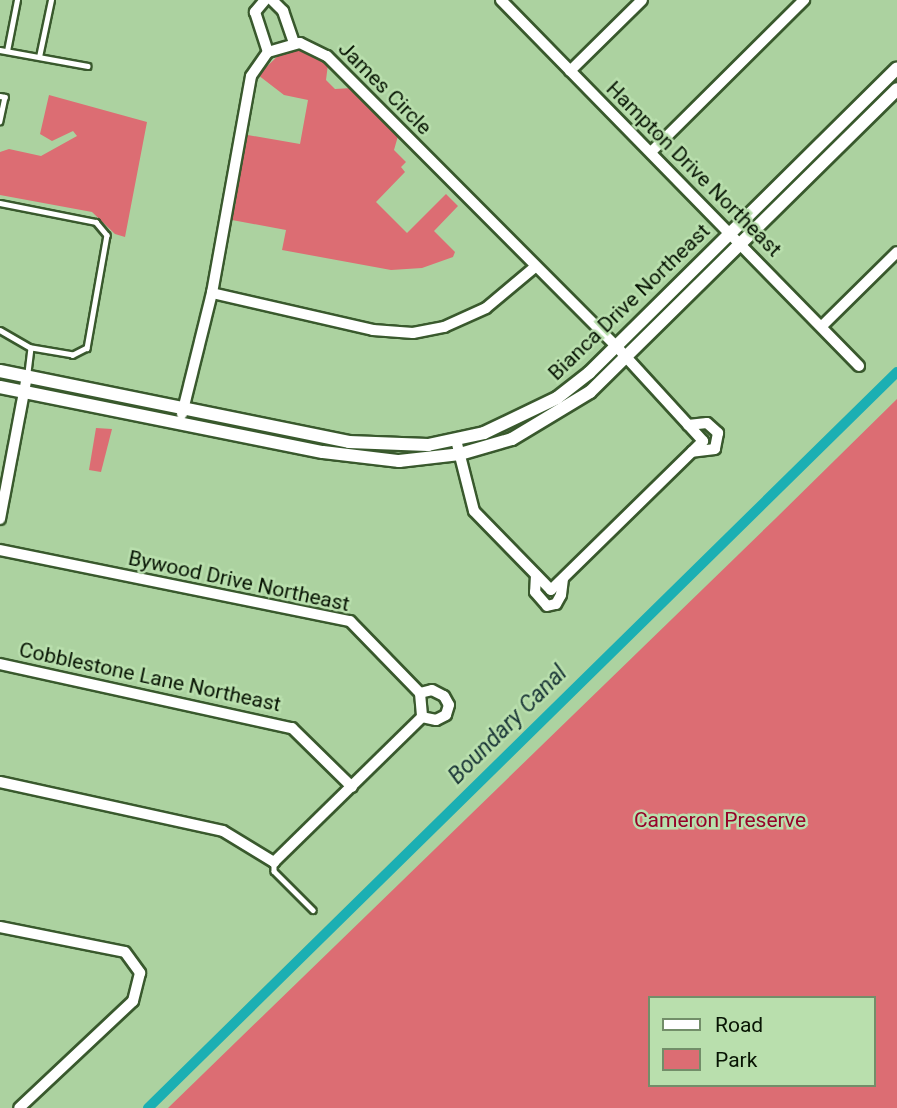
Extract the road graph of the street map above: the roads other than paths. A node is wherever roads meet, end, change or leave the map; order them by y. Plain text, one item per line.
1 (17, 0) edge
2 (51, 0) edge
3 (265, 0) edge
4 (272, 0) edge
5 (501, 0) edge
6 (642, 0) edge
7 (804, 0) edge
8 (294, 43) junction
9 (0, 50) edge
10 (7, 51) junction
11 (268, 52) junction
12 (39, 57) junction
13 (88, 66) dead end
14 (897, 68) edge
15 (570, 71) junction
16 (897, 89) edge
17 (0, 96) edge
18 (0, 121) edge
19 (838, 126) junction
20 (849, 136) junction
21 (652, 152) junction
22 (0, 202) edge
23 (731, 232) junction
24 (742, 243) junction
25 (897, 252) edge
26 (535, 267) junction
27 (212, 293) junction
28 (822, 326) junction
29 (0, 330) edge
30 (616, 346) junction
31 (31, 348) junction
32 (626, 357) junction
33 (859, 366) dead end
34 (0, 371) edge
35 (27, 376) junction
36 (0, 387) edge
37 (23, 392) junction
38 (183, 407) junction
39 (179, 424) junction
40 (688, 425) junction
41 (319, 435) junction
42 (457, 440) junction
43 (316, 450) junction
44 (692, 452) junction
45 (460, 454) junction
46 (0, 519) edge
47 (0, 550) edge
48 (536, 575) junction
49 (563, 579) junction
50 (0, 664) edge
51 (420, 694) junction
52 (422, 717) junction
53 (0, 782) edge
54 (352, 787) junction
55 (274, 862) junction
56 (313, 911) dead end
57 (0, 927) edge
58 (19, 1108) edge

1 - 10 lane
2 - 12 lane
3 - 11 street
4 - 8 street
5 - 15 street, Hampton Drive Northeast
6 - 15 street
7 - 21 street
8 - 11 street
8 - 26 street, James Circle
9 - 10 lane
10 - 12 lane
11 - 27 street
12 - 13 lane
14 - 19 street, Bianca Drive Northeast
15 - 21 street, Hampton Drive Northeast
16 - 20 street, Bianca Drive Northeast
17 - 18 lane
19 - 20 street
19 - 23 street, Bianca Drive Northeast
20 - 24 street, Bianca Drive Northeast
21 - 23 street, Hampton Drive Northeast
22 - 31 lane
23 - 24 street, Hampton Drive Northeast
23 - 30 street, Bianca Drive Northeast
24 - 28 street, Hampton Drive Northeast
24 - 32 street, Bianca Drive Northeast
25 - 28 street
26 - 27 street
26 - 30 street, James Circle
27 - 38 street
28 - 33 street, Hampton Drive Northeast
29 - 31 lane
30 - 32 street, James Circle
30 - 42 street, Bianca Drive Northeast
31 - 35 lane
32 - 40 street, James Circle
32 - 45 street, Bianca Drive Northeast
34 - 35 street, Bianca Drive Northeast
35 - 37 street
35 - 38 street, Bianca Drive Northeast
36 - 37 street, Bianca Drive Northeast
37 - 39 street, Bianca Drive Northeast
37 - 46 street
38 - 39 street
38 - 41 street, Bianca Drive Northeast
39 - 43 street, Bianca Drive Northeast
40 - 44 street
40 - 44 street
41 - 42 street, Bianca Drive Northeast
41 - 43 street
42 - 45 street
43 - 45 street, Bianca Drive Northeast
44 - 49 street
45 - 48 street
47 - 51 street, Bywood Drive Northeast
48 - 49 street
48 - 49 street
50 - 54 street, Cobblestone Lane Northeast
51 - 52 street
51 - 52 street
52 - 54 street
53 - 55 street
54 - 55 street
55 - 56 lane
57 - 58 street

